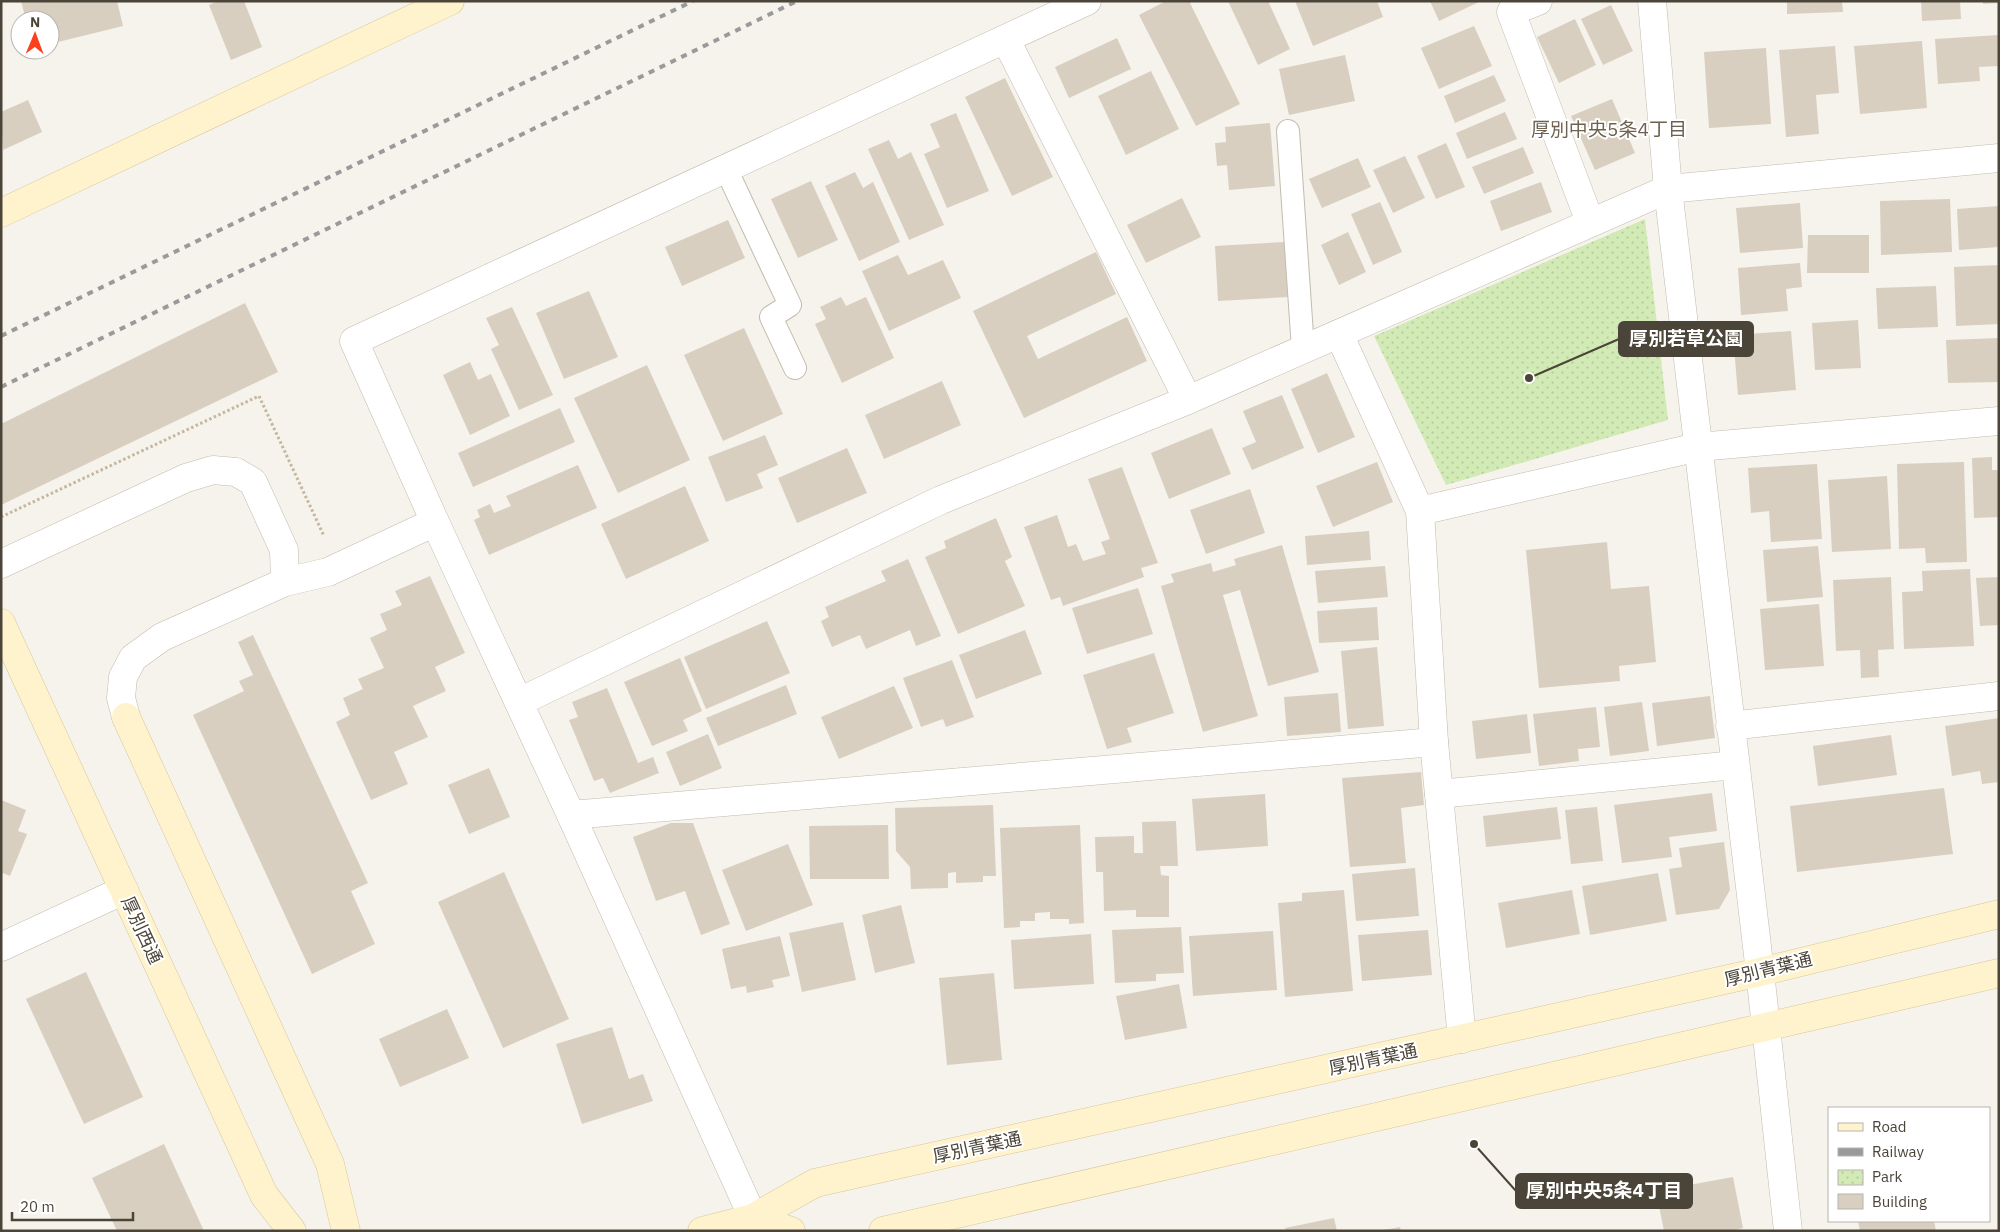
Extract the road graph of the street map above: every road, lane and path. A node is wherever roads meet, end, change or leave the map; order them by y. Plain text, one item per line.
1 (450, 1) edge
2 (1087, 1) edge
3 (1538, 1) edge
4 (1652, 1) edge
5 (1006, 40) junction
6 (1288, 131) dead end
7 (1999, 158) edge
8 (726, 169) junction
9 (1668, 189) junction
10 (1, 213) edge
11 (1590, 222) junction
12 (1339, 334) junction
13 (1303, 349) junction
14 (795, 368) dead end
15 (1188, 400) junction
16 (1999, 421) edge
17 (1698, 447) junction
18 (1420, 511) junction
19 (434, 522) junction
20 (1, 564) edge
21 (284, 582) junction
22 (1, 623) edge
23 (1999, 696) edge
24 (519, 702) junction
25 (1730, 726) junction
26 (1434, 742) junction
27 (1735, 765) junction
28 (1439, 794) junction
29 (571, 815) junction
30 (124, 890) junction
31 (1999, 914) edge
32 (1, 947) edge
33 (1760, 972) junction
34 (1999, 973) edge
35 (1765, 1026) junction
36 (1462, 1039) junction
37 (756, 1224) edge
38 (292, 1231) edge
39 (346, 1231) edge
40 (702, 1231) edge
41 (791, 1231) edge
42 (883, 1231) edge
43 (1788, 1231) edge

1 - 10 street
2 - 5 street
3 - 11 street
4 - 9 street
5 - 8 street
5 - 15 street
6 - 13 lane
7 - 9 street
8 - 14 lane
8 - 19 street
9 - 11 street
9 - 17 street
11 - 12 street
12 - 13 street
12 - 18 street
13 - 15 street
15 - 24 street
16 - 17 street
17 - 18 street
17 - 25 street
18 - 26 street
19 - 21 street
19 - 24 street
20 - 21 street
21 - 39 street
22 - 30 street, 厚別西通
23 - 25 street
24 - 29 street
25 - 27 street
26 - 28 street
26 - 29 street
27 - 28 street
27 - 33 street
28 - 36 street
29 - 37 street
30 - 32 street
30 - 38 street, 厚別西通
31 - 33 street, 厚別青葉通
33 - 35 street
33 - 36 street, 厚別青葉通
34 - 35 street
35 - 42 street
35 - 43 street
36 - 37 street, 厚別青葉通
37 - 40 street, 厚別青葉通
37 - 41 street

